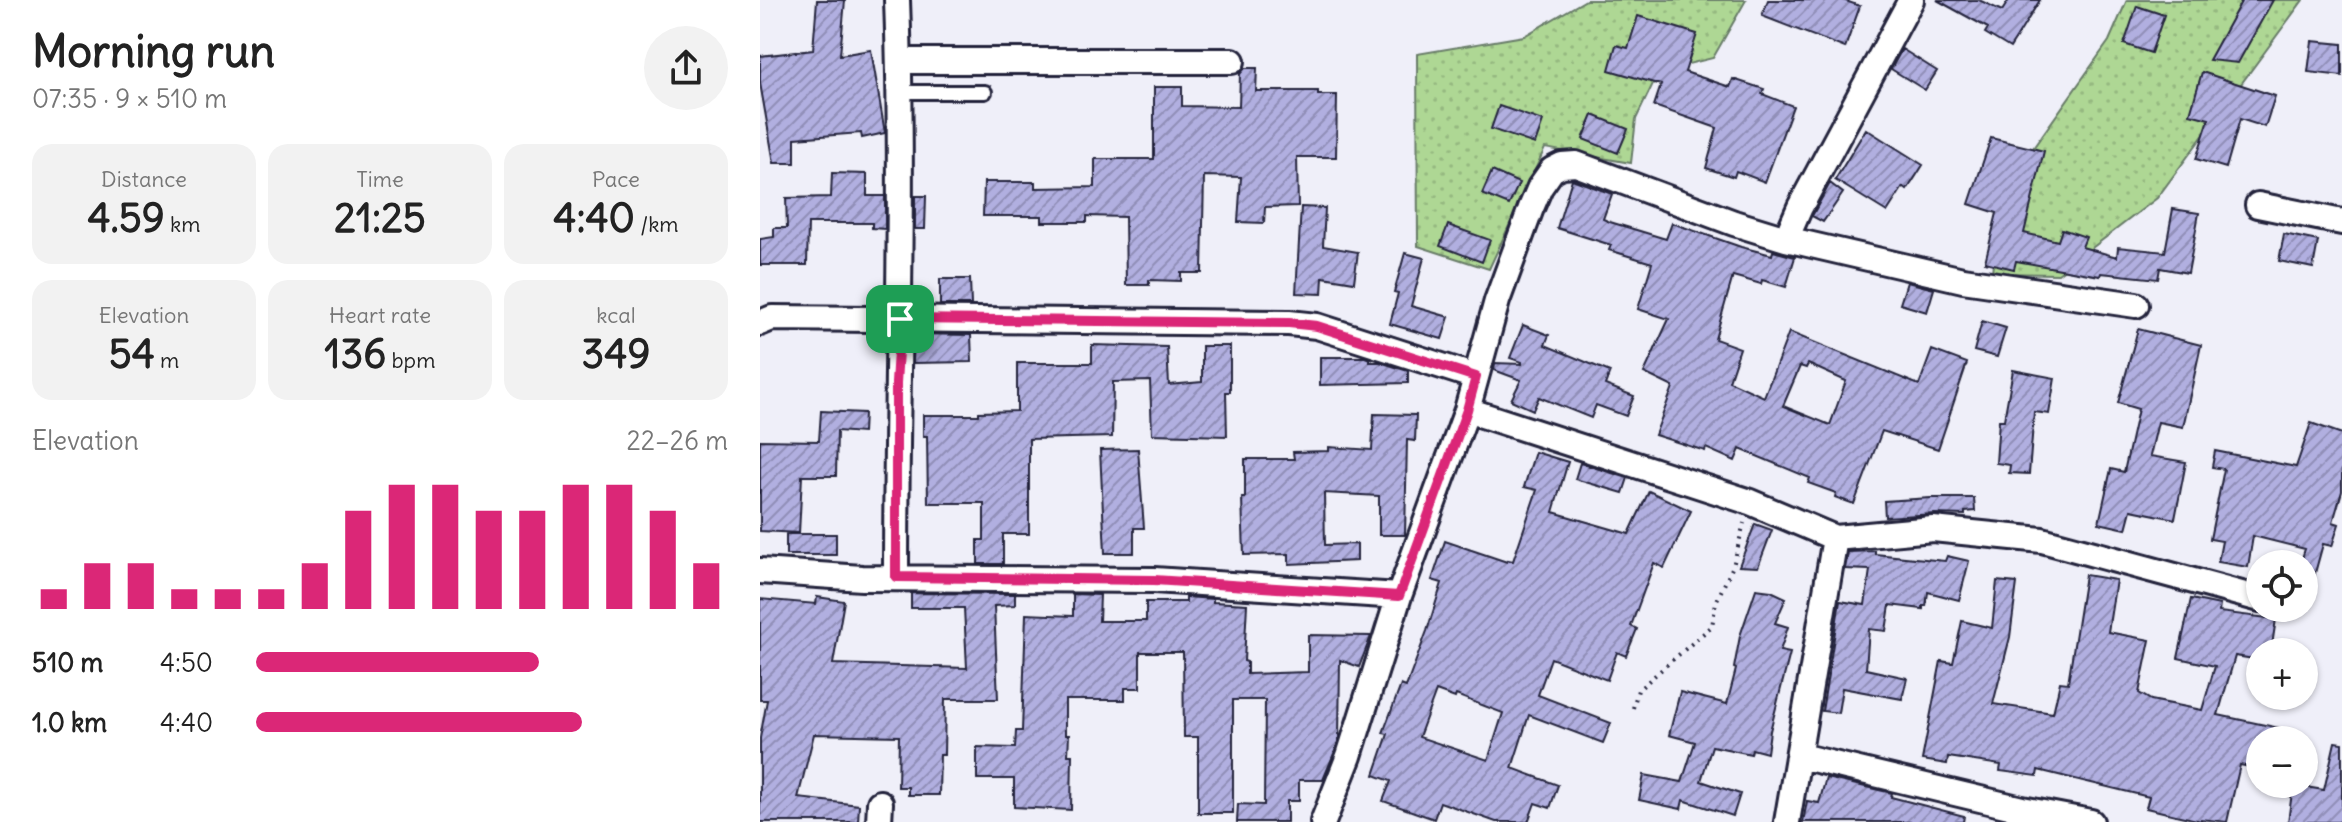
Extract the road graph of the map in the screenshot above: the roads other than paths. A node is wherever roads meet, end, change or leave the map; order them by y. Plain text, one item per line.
1 (897, 0) edge
2 (1911, 0) edge
3 (899, 61) junction
4 (1232, 61) dead end
5 (899, 92) junction
6 (985, 92) dead end
7 (2258, 205) dead end
8 (2342, 222) edge
9 (1786, 239) junction
10 (2136, 305) dead end
11 (900, 319) junction
12 (760, 323) edge
13 (1476, 377) junction
14 (1467, 410) junction
15 (1835, 538) junction
16 (760, 571) edge
17 (896, 577) junction
18 (2246, 595) edge
19 (1399, 596) junction
20 (1800, 756) junction
21 (1323, 822) edge
22 (1787, 822) edge
23 (2091, 822) edge

1 - 3 street
2 - 9 street
3 - 4 street
3 - 5 street
5 - 6 lane
5 - 11 street
7 - 8 street
9 - 10 street
9 - 13 street
11 - 12 street
11 - 13 street
11 - 17 street
13 - 14 street
14 - 15 street
14 - 19 street
15 - 18 street
15 - 20 street
16 - 17 street
17 - 19 street
19 - 21 street
20 - 22 street
20 - 23 street

